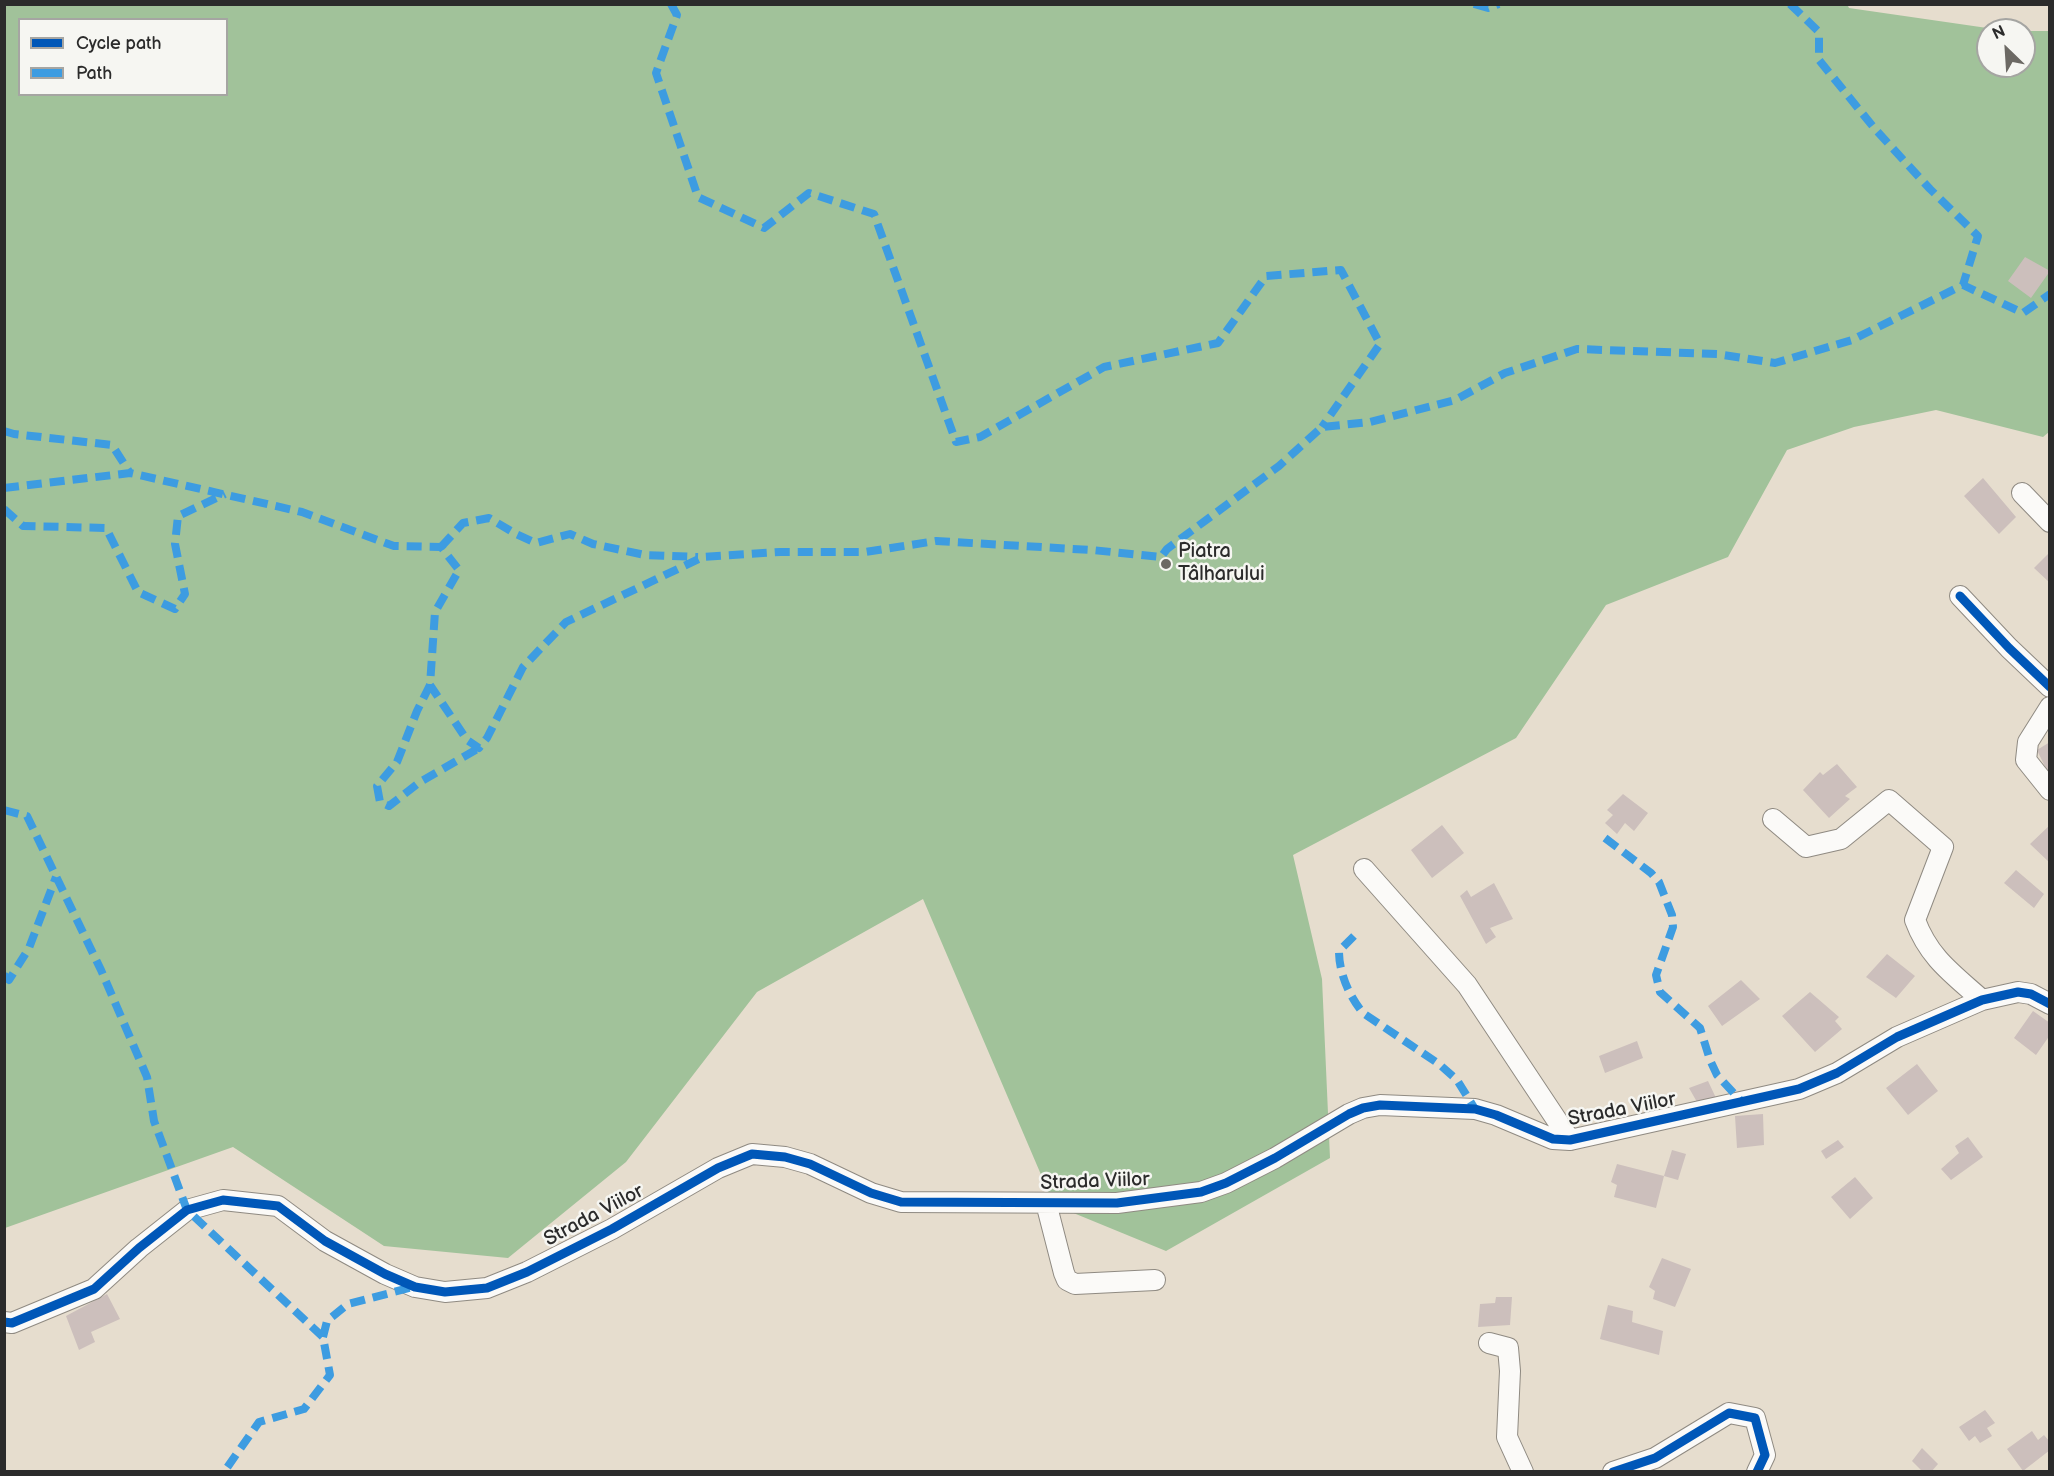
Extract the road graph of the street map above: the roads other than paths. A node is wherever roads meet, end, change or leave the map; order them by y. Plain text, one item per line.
1 (2022, 493) dead end
2 (2049, 522) edge
3 (1960, 596) dead end
4 (2049, 687) edge
5 (2049, 707) edge
6 (2049, 790) edge
7 (1773, 819) dead end
8 (1364, 868) dead end
9 (1982, 1000) junction
10 (2049, 1004) edge
11 (1570, 1140) junction
12 (1046, 1203) junction
13 (1155, 1280) dead end
14 (4, 1322) edge
15 (1489, 1343) dead end
16 (1523, 1472) edge
17 (1613, 1472) edge
18 (1757, 1472) edge

1 - 2 street
3 - 4 street
5 - 6 street
7 - 9 street
8 - 11 street
9 - 10 street, Strada Viilor
9 - 11 street, Strada Viilor
11 - 12 street, Strada Viilor
12 - 13 street
12 - 14 street, Strada Viilor
15 - 16 street
17 - 18 street

